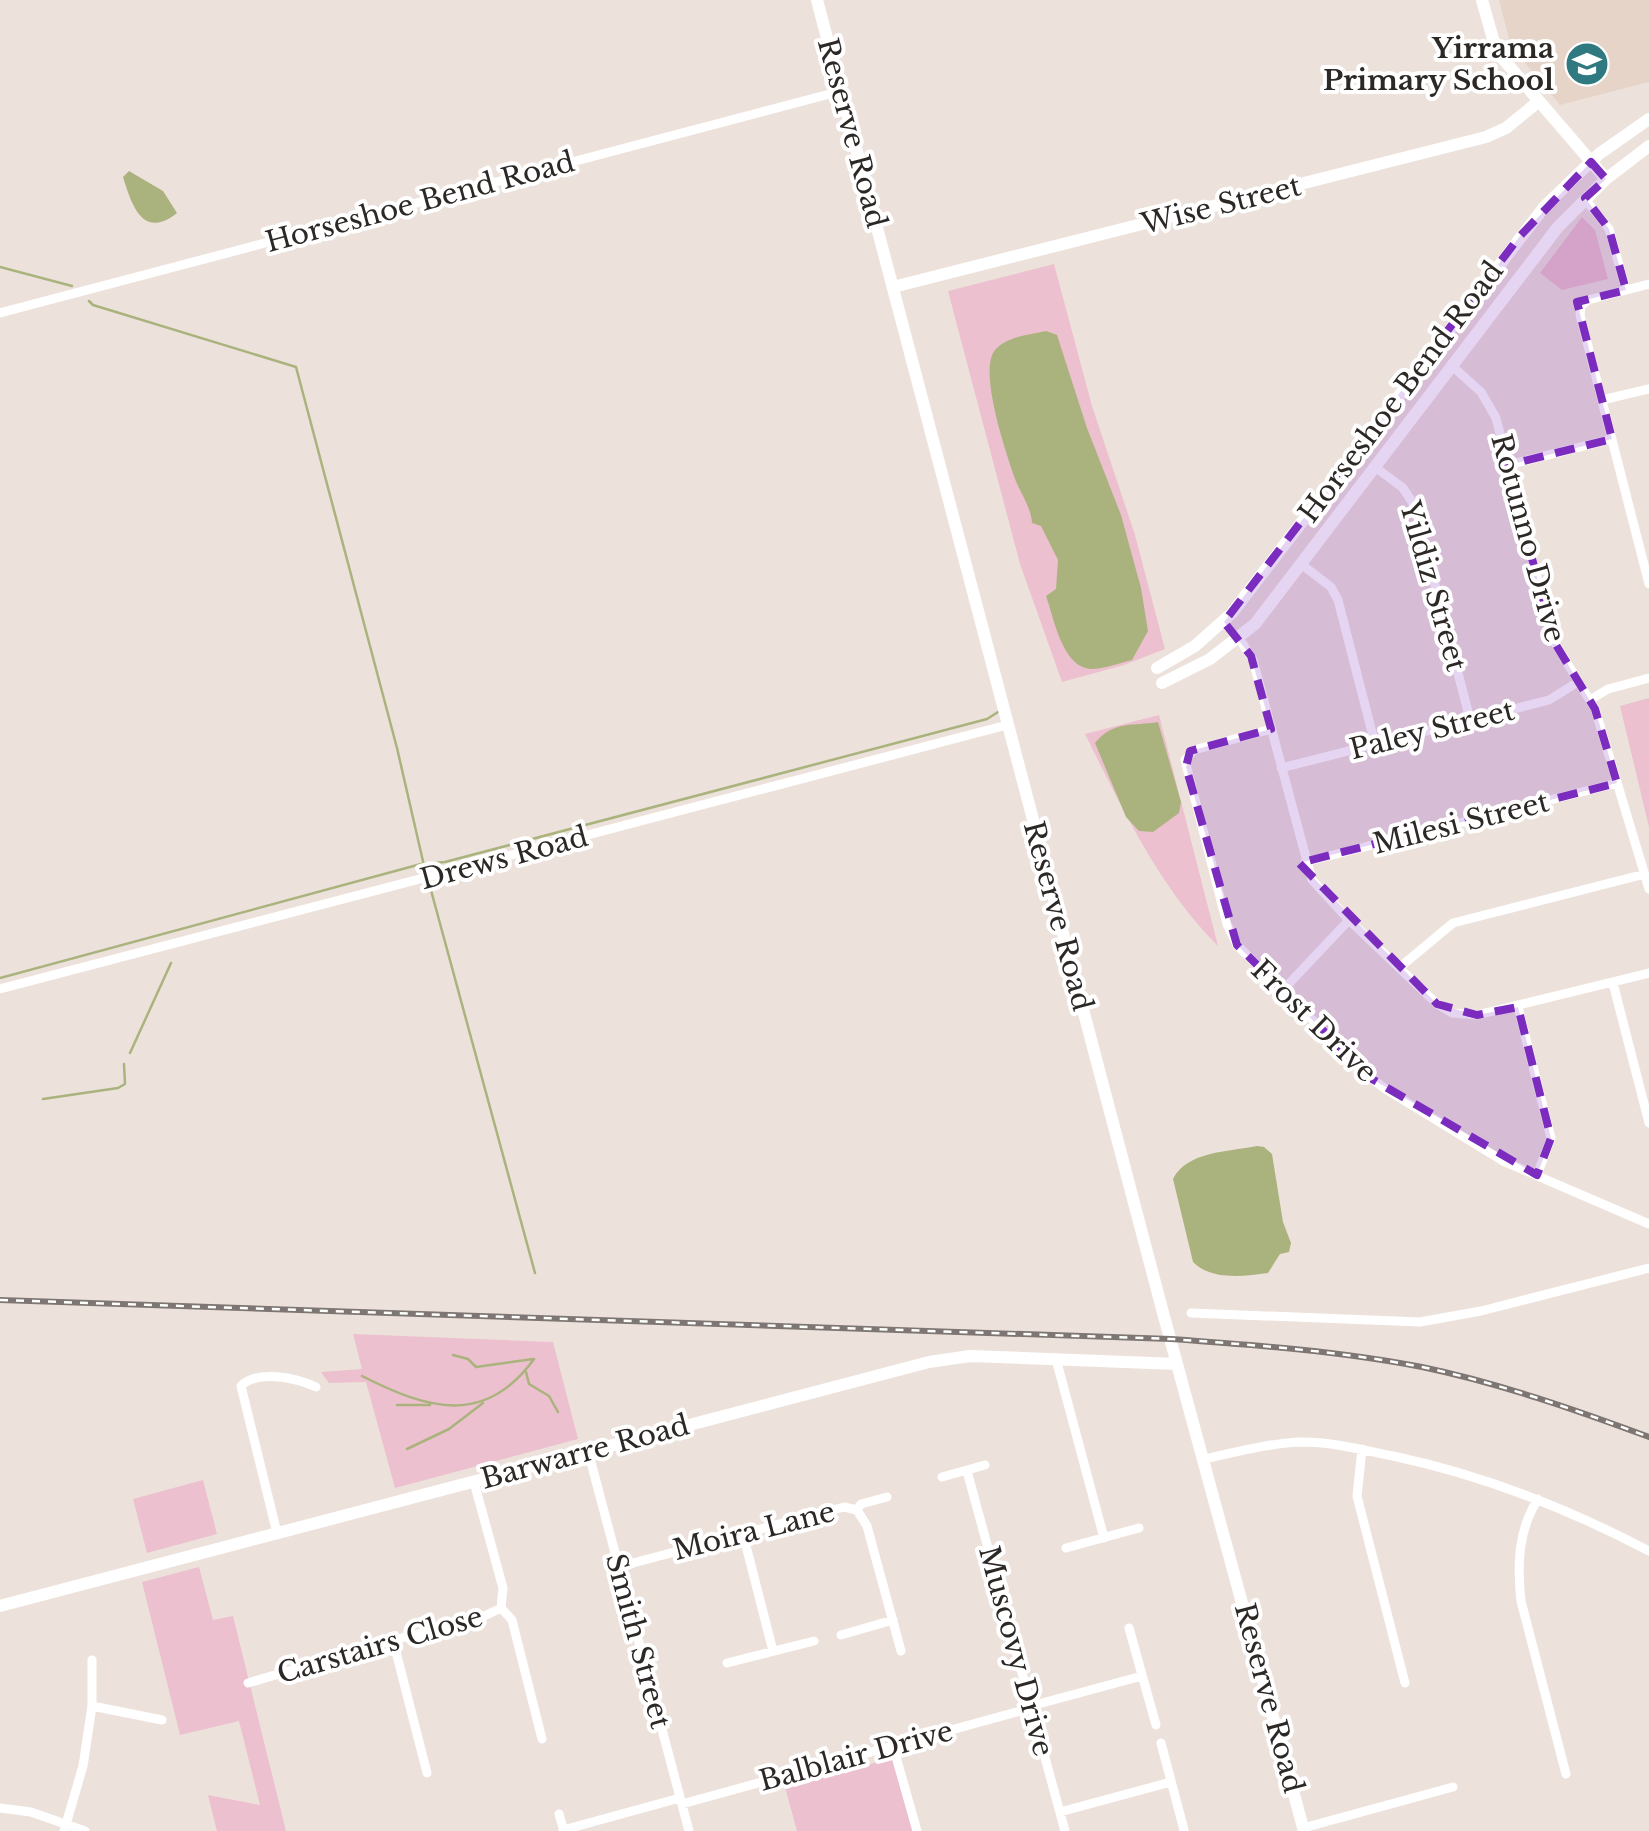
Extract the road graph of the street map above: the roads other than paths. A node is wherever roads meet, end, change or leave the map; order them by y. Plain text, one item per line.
1 (817, 0) edge
2 (1482, 0) edge
3 (841, 91) junction
4 (1539, 101) junction
5 (1649, 119) edge
6 (1649, 146) edge
7 (1591, 162) junction
8 (1606, 179) junction
9 (1586, 199) junction
10 (1649, 284) edge
11 (893, 288) junction
12 (1626, 290) junction
13 (0, 313) edge
14 (1432, 350) junction
15 (1451, 364) junction
16 (1649, 389) edge
17 (1602, 400) junction
18 (1612, 438) junction
19 (1508, 465) junction
20 (1374, 467) junction
21 (1283, 549) junction
22 (1301, 564) junction
23 (1649, 584) edge
24 (1224, 622) junction
25 (1238, 638) junction
26 (1157, 668) dead end
27 (1649, 678) edge
28 (1578, 682) junction
29 (1162, 683) dead end
30 (1590, 700) junction
31 (1470, 720) junction
32 (1007, 725) junction
33 (1271, 729) junction
34 (1375, 744) junction
35 (1282, 768) junction
36 (1617, 783) junction
37 (1306, 862) junction
38 (1645, 874) junction
39 (1649, 890) edge
40 (1349, 920) junction
41 (1399, 968) junction
42 (1649, 973) edge
43 (1613, 983) junction
44 (0, 989) edge
45 (1283, 990) junction
46 (1518, 1008) junction
47 (1649, 1123) edge
48 (1537, 1175) junction
49 (1649, 1224) edge
50 (1649, 1268) edge
51 (1191, 1314) dead end
52 (1056, 1360) junction
53 (1177, 1364) junction
54 (316, 1387) dead end
55 (1362, 1450) junction
56 (588, 1452) junction
57 (1205, 1459) junction
58 (984, 1466) dead end
59 (967, 1471) junction
60 (942, 1477) dead end
61 (474, 1482) junction
62 (887, 1497) dead end
63 (1538, 1499) junction
64 (856, 1510) junction
65 (1139, 1528) dead end
66 (277, 1533) junction
67 (742, 1534) junction
68 (1104, 1538) junction
69 (1066, 1548) dead end
70 (1649, 1551) edge
71 (618, 1566) junction
72 (0, 1606) edge
73 (501, 1608) junction
74 (893, 1620) junction
75 (1129, 1628) dead end
76 (840, 1635) dead end
77 (392, 1640) junction
78 (814, 1641) dead end
79 (773, 1651) junction
80 (901, 1651) dead end
81 (92, 1660) dead end
82 (726, 1663) dead end
83 (1142, 1676) junction
84 (248, 1683) dead end
85 (1405, 1683) dead end
86 (92, 1706) junction
87 (1031, 1707) junction
88 (162, 1720) dead end
89 (1156, 1725) dead end
90 (542, 1739) dead end
91 (1160, 1743) dead end
92 (893, 1746) junction
93 (428, 1773) dead end
94 (1566, 1774) dead end
95 (1172, 1782) junction
96 (1453, 1787) dead end
97 (681, 1801) junction
98 (0, 1808) edge
99 (1060, 1812) junction
100 (559, 1814) dead end
101 (66, 1828) edge
102 (1184, 1830) edge
103 (1304, 1830) edge
104 (85, 1831) edge
105 (563, 1831) edge
106 (689, 1831) edge
107 (917, 1831) edge
108 (1065, 1831) edge

1 - 3 street, Reserve Road
2 - 4 street
3 - 11 street, Reserve Road
3 - 13 street, Horseshoe Bend Road
4 - 7 street
4 - 11 street, Wise Street
5 - 7 street, Horseshoe Bend Road
6 - 8 street, Horseshoe Bend Road
7 - 8 street
7 - 14 street, Horseshoe Bend Road
8 - 9 street, Horseshoe Bend Road
9 - 12 street
9 - 15 street, Horseshoe Bend Road
10 - 12 street
11 - 32 street, Reserve Road
12 - 17 street
14 - 15 street
14 - 21 street, Horseshoe Bend Road
15 - 19 street, Rotunno Drive
15 - 20 street, Horseshoe Bend Road
16 - 17 street
17 - 18 street
18 - 19 street
18 - 23 street
19 - 28 street, Rotunno Drive
20 - 22 street, Horseshoe Bend Road
20 - 31 street, Yildiz Street
21 - 22 street
21 - 24 street, Horseshoe Bend Road
22 - 25 street, Horseshoe Bend Road
22 - 34 street
24 - 25 street
24 - 26 street, Horseshoe Bend Road
25 - 29 street, Horseshoe Bend Road
25 - 33 street
27 - 30 street
28 - 30 street, Rotunno Drive
28 - 31 street, Paley Street
30 - 36 street, Rotunno Drive
31 - 34 street, Paley Street
32 - 44 street, Drews Road
32 - 53 street, Reserve Road
33 - 35 street
33 - 45 street, Frost Drive
34 - 35 street, Paley Street
35 - 37 street
36 - 37 street, Milesi Street
36 - 38 street, Rotunno Drive
37 - 40 street
38 - 39 street, Rotunno Drive
38 - 41 street
40 - 41 street
40 - 45 street
41 - 46 street
42 - 43 street
43 - 46 street
43 - 47 street
45 - 48 street, Frost Drive
46 - 48 street
48 - 49 street, Frost Drive
50 - 51 street
52 - 53 street, Barwarre Road
52 - 56 street, Barwarre Road
52 - 68 street
53 - 57 street, Reserve Road
54 - 66 street
55 - 57 street
55 - 63 street
55 - 85 street
56 - 61 street, Barwarre Road
56 - 71 street, Smith Street
57 - 103 street, Reserve Road
58 - 59 street
59 - 60 street
59 - 87 street, Muscovy Drive
61 - 66 street, Barwarre Road
61 - 73 street, Carstairs Close
62 - 64 street, Moira Lane
63 - 70 street
63 - 94 street
64 - 67 street, Moira Lane
64 - 74 street
65 - 68 street
66 - 72 street, Barwarre Road
67 - 71 street, Moira Lane
67 - 79 street
68 - 69 street
71 - 97 street, Smith Street
73 - 77 street, Carstairs Close
73 - 90 street
74 - 76 street
74 - 80 street
75 - 83 street
77 - 84 street, Carstairs Close
77 - 93 street
78 - 79 street
79 - 82 street
81 - 86 street
83 - 87 street, Balblair Drive
83 - 89 street
86 - 88 street
86 - 101 street
87 - 92 street, Balblair Drive
87 - 99 street, Muscovy Drive
91 - 95 street
92 - 97 street, Balblair Drive
92 - 107 street
95 - 99 street
95 - 102 street
96 - 103 street
97 - 105 street, Balblair Drive
97 - 106 street, Smith Street
98 - 101 street
99 - 108 street, Muscovy Drive
100 - 105 street
101 - 104 street

